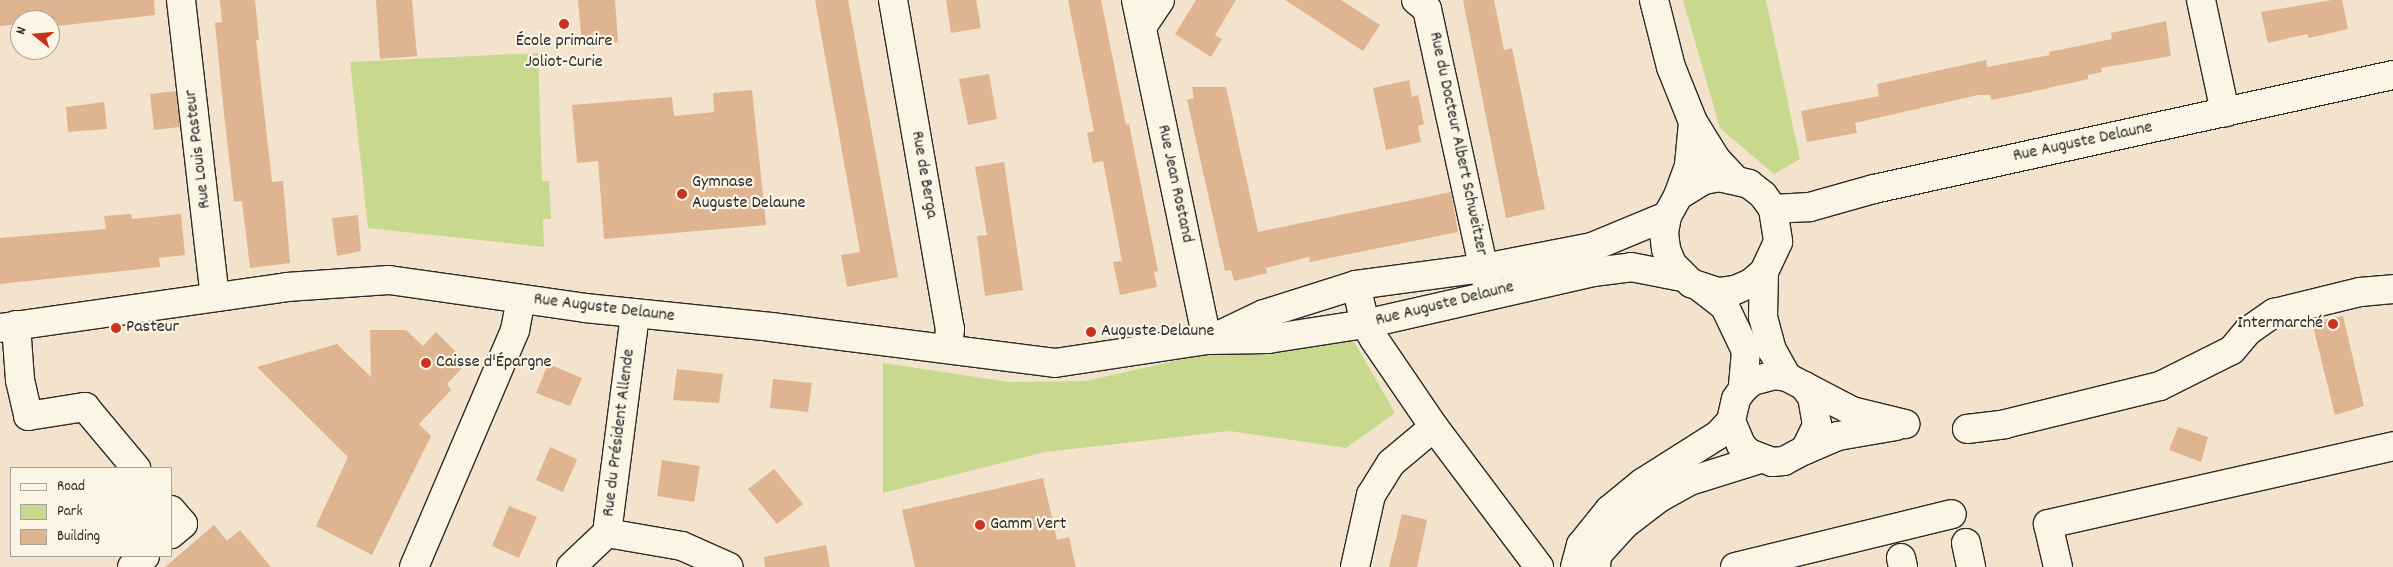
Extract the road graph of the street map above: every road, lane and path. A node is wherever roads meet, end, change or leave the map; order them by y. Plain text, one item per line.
1 (181, 0) edge
2 (893, 0) edge
3 (1136, 0) edge
4 (1160, 0) edge
5 (1416, 0) edge
6 (1654, 0) edge
7 (2201, 0) edge
8 (1142, 27) junction
9 (2393, 75) edge
10 (2225, 112) junction
11 (1693, 122) junction
12 (1734, 178) junction
13 (1673, 206) junction
14 (1773, 209) junction
15 (1764, 272) junction
16 (1486, 281) junction
17 (1692, 282) junction
18 (1356, 285) junction
19 (2393, 289) edge
20 (215, 297) junction
21 (521, 300) junction
22 (635, 314) junction
23 (1365, 324) junction
24 (8, 327) edge
25 (1207, 340) junction
26 (948, 350) junction
27 (1795, 382) junction
28 (1743, 389) junction
29 (1731, 422) junction
30 (1434, 427) junction
31 (1967, 429) dead end
32 (2393, 446) edge
33 (1805, 450) junction
34 (1760, 459) junction
35 (135, 467) edge
36 (172, 511) edge
37 (1952, 514) dead end
38 (172, 533) edge
39 (607, 533) junction
40 (144, 557) edge
41 (132, 567) edge
42 (414, 567) edge
43 (571, 567) edge
44 (729, 567) edge
45 (1354, 567) edge
46 (1539, 567) edge
47 (1575, 567) edge
48 (1596, 567) edge
49 (1735, 567) edge
50 (2058, 567) edge

1 - 20 street, Rue Louis Pasteur
2 - 26 street, Rue de Berga
3 - 8 street, Rue Jean Rostand
4 - 8 street
5 - 16 street, Rue du Docteur Albert Schweitzer
6 - 11 street
7 - 10 street
8 - 25 street, Rue Jean Rostand
9 - 10 street, Rue Auguste Delaune
10 - 14 street, Rue Auguste Delaune
11 - 12 street
11 - 13 street
12 - 13 street
12 - 14 street
13 - 16 street, Rue Auguste Delaune
13 - 17 street
14 - 15 street
15 - 17 street
15 - 27 street
16 - 17 street, Rue Auguste Delaune
16 - 18 street, Rue Auguste Delaune
16 - 23 street, Rue Auguste Delaune
17 - 28 street
18 - 23 street
18 - 25 street, Rue Auguste Delaune
19 - 31 street
20 - 21 street, Rue Auguste Delaune
20 - 24 street, Rue Auguste Delaune
21 - 22 street, Rue Auguste Delaune
21 - 42 street
22 - 26 street, Rue Auguste Delaune
22 - 39 street, Rue du Président Allende
23 - 25 street, Rue Auguste Delaune
23 - 30 street
24 - 35 street
25 - 26 street, Rue Auguste Delaune
27 - 28 street
27 - 33 street
27 - 33 street
28 - 29 street
29 - 34 street
29 - 47 street
30 - 45 street
30 - 46 street
32 - 50 street
33 - 34 street
34 - 48 street
36 - 38 street
37 - 49 street
39 - 43 street, Rue du Président Allende
39 - 44 street
40 - 41 street

